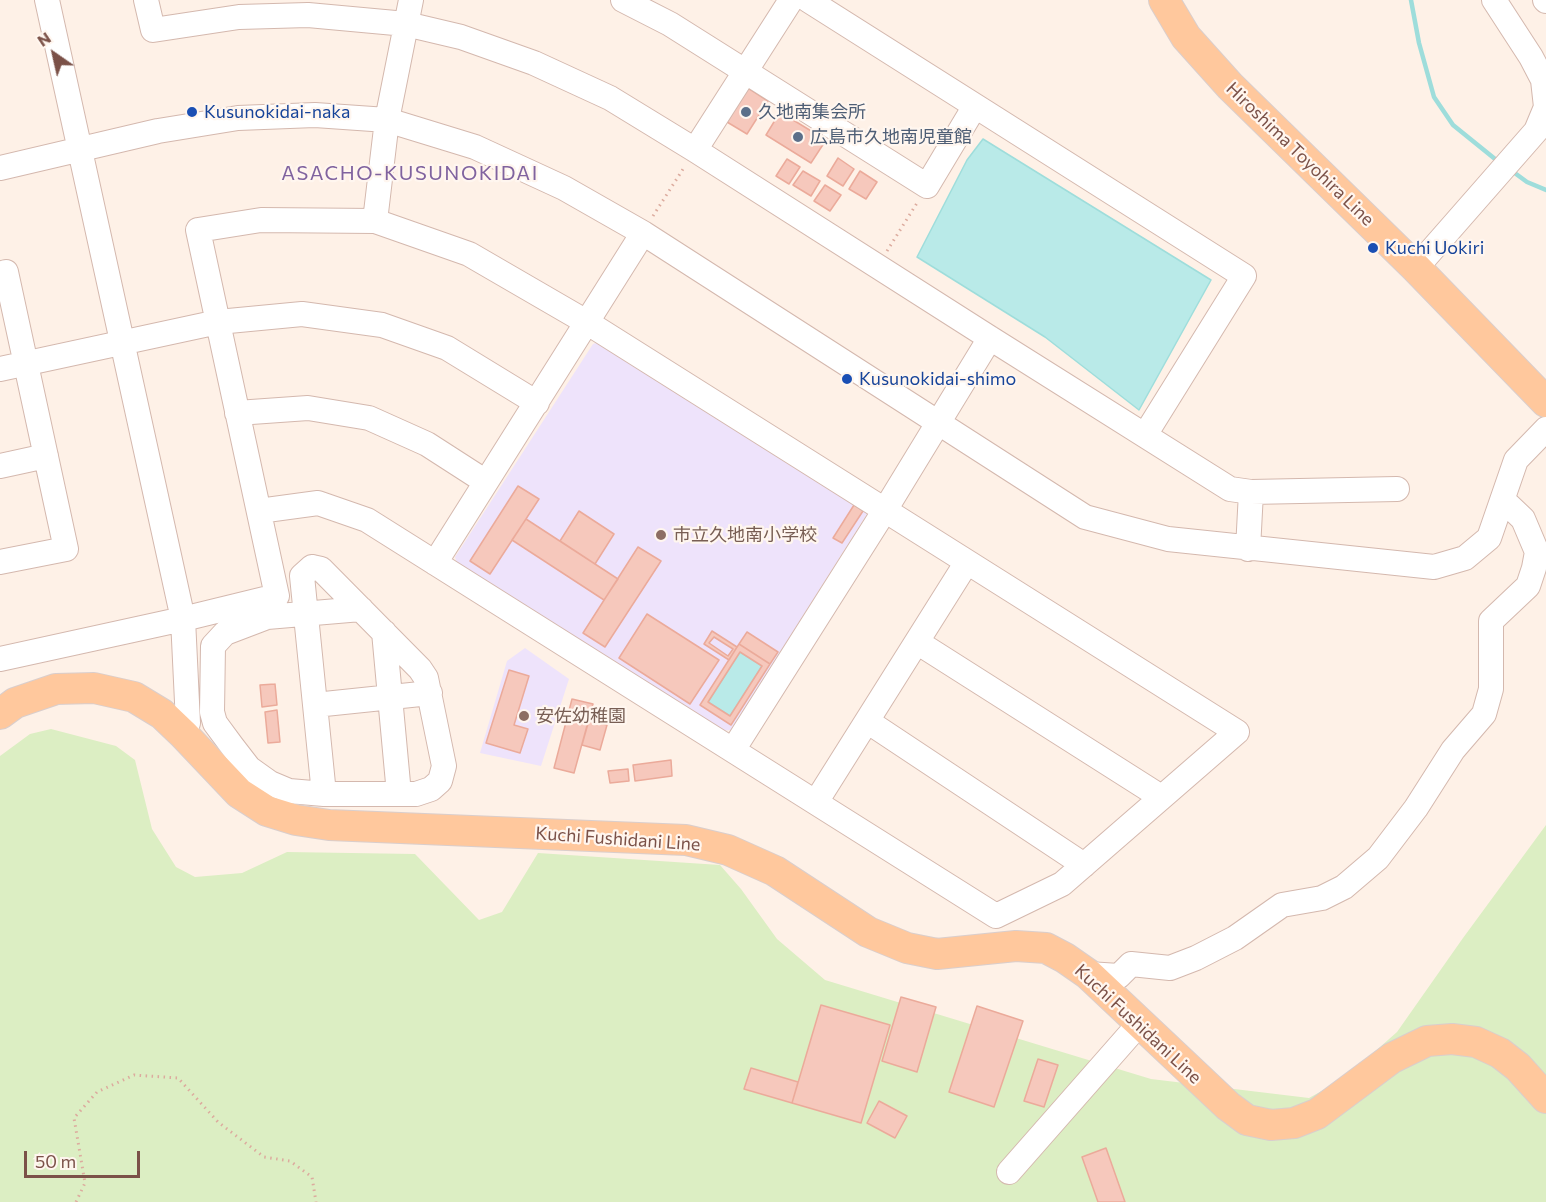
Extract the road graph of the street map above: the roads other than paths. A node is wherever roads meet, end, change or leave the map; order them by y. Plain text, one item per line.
1 (47, 0) edge
2 (146, 0) edge
3 (411, 0) edge
4 (623, 0) edge
5 (791, 0) edge
6 (807, 0) edge
7 (1164, 0) edge
8 (1494, 0) edge
9 (406, 24) junction
10 (745, 72) junction
11 (975, 106) junction
12 (387, 120) junction
13 (79, 151) junction
14 (692, 154) junction
15 (0, 168) edge
16 (375, 221) junction
17 (645, 229) junction
18 (1416, 268) junction
19 (0, 274) edge
20 (218, 322) junction
21 (588, 322) junction
22 (990, 338) junction
23 (122, 342) junction
24 (26, 363) junction
25 (0, 369) edge
26 (1546, 402) edge
27 (537, 403) junction
28 (237, 413) junction
29 (938, 424) junction
30 (1546, 429) edge
31 (1145, 435) junction
32 (46, 456) junction
33 (0, 466) edge
34 (486, 482) junction
35 (1397, 489) dead end
36 (1251, 492) junction
37 (1503, 501) junction
38 (885, 510) junction
39 (259, 511) junction
40 (1248, 549) junction
41 (0, 562) edge
42 (967, 562) junction
43 (435, 563) junction
44 (361, 609) junction
45 (306, 614) junction
46 (183, 619) junction
47 (384, 632) junction
48 (917, 642) junction
49 (0, 659) edge
50 (430, 693) junction
51 (390, 697) junction
52 (315, 705) junction
53 (0, 714) edge
54 (867, 721) junction
55 (184, 735) junction
56 (733, 750) junction
57 (324, 794) junction
58 (399, 794) junction
59 (1161, 797) junction
60 (816, 802) junction
61 (1084, 865) junction
62 (1088, 974) junction
63 (1139, 1024) junction
64 (1546, 1098) edge
65 (1009, 1172) dead end

1 - 13 street
2 - 9 street
3 - 9 street
4 - 10 street
5 - 10 street
6 - 11 street
7 - 18 main road, Hiroshima Toyohira Line
8 - 18 street
9 - 12 street
9 - 14 street
10 - 11 street
10 - 14 street
11 - 31 street
12 - 13 street
12 - 16 street
12 - 17 street
13 - 15 street
13 - 23 street
14 - 22 street
16 - 20 street
16 - 21 street
17 - 21 street
17 - 29 street
18 - 26 main road, Hiroshima Toyohira Line
19 - 24 street
20 - 23 street
20 - 27 street
20 - 28 street
21 - 27 street
21 - 38 street
22 - 29 street
22 - 31 street
23 - 24 street
23 - 46 street
24 - 25 street
24 - 32 street
27 - 34 street
28 - 34 street
28 - 39 street
29 - 38 street
29 - 40 street
30 - 37 street
31 - 36 street
32 - 33 street
32 - 41 street
34 - 43 street
35 - 36 street
36 - 40 street
37 - 40 street
37 - 62 street
38 - 42 street
38 - 56 street
39 - 43 street
39 - 46 street
42 - 48 street
42 - 59 street
43 - 56 street
44 - 45 street
44 - 45 street
44 - 47 street
45 - 52 street
45 - 57 street
46 - 49 street
46 - 55 street
47 - 50 street
47 - 51 street
48 - 54 street
48 - 59 street
50 - 51 street
50 - 58 street
51 - 52 street
51 - 58 street
52 - 57 street
53 - 55 main road, Kuchi Fushidani Line
54 - 60 street
54 - 61 street
55 - 62 main road, Kuchi Fushidani Line
56 - 60 street
57 - 58 street
59 - 61 street
60 - 61 street
62 - 63 main road, Kuchi Fushidani Line
63 - 64 main road, Kuchi Fushidani Line
63 - 65 street

